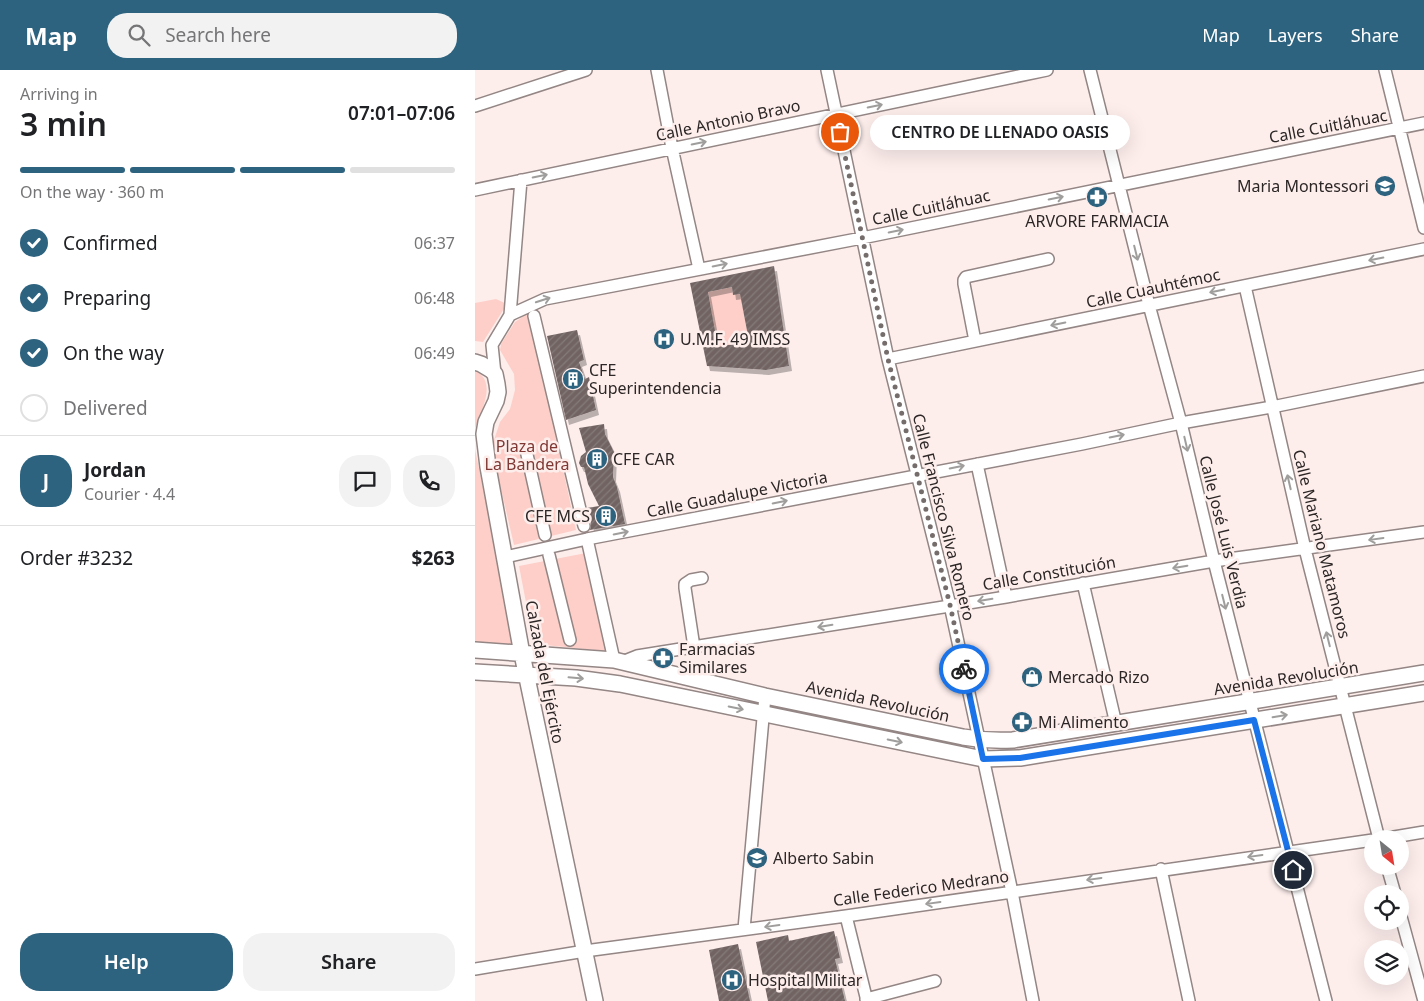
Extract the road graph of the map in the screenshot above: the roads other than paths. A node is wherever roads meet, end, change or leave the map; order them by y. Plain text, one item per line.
1 (586, 70) edge
2 (657, 70) edge
3 (827, 70) edge
4 (1047, 70) edge
5 (1090, 70) edge
6 (1385, 70) edge
7 (475, 106) edge
8 (836, 114) junction
9 (1424, 123) edge
10 (1399, 128) junction
11 (672, 148) junction
12 (521, 180) junction
13 (1119, 185) junction
14 (475, 190) edge
15 (1424, 228) edge
16 (862, 238) junction
17 (1424, 249) edge
18 (1048, 259) dead end
19 (699, 269) junction
20 (1245, 286) junction
21 (1149, 305) junction
22 (510, 315) junction
23 (534, 316) dead end
24 (975, 341) junction
25 (888, 359) junction
26 (475, 362) edge
27 (495, 374) junction
28 (1424, 376) edge
29 (1273, 407) junction
30 (1181, 423) junction
31 (526, 450) dead end
32 (977, 464) junction
33 (918, 475) junction
34 (584, 526) dead end
35 (1424, 532) edge
36 (545, 535) dead end
37 (587, 539) junction
38 (1305, 549) junction
39 (549, 555) dead end
40 (505, 557) junction
41 (1214, 561) junction
42 (703, 578) dead end
43 (1083, 583) junction
44 (1006, 597) junction
45 (950, 605) junction
46 (570, 640) dead end
47 (694, 647) junction
48 (475, 650) edge
49 (522, 654) junction
50 (618, 661) junction
51 (475, 672) edge
52 (1424, 674) edge
53 (527, 675) junction
54 (1340, 687) junction
55 (1424, 693) edge
56 (765, 696) junction
57 (1249, 702) junction
58 (1345, 705) junction
59 (763, 714) junction
60 (1254, 720) junction
61 (1115, 724) junction
62 (979, 740) junction
63 (983, 759) junction
64 (1379, 830) edge
65 (1424, 832) edge
66 (1409, 834) edge
67 (1364, 841) edge
68 (1289, 851) junction
69 (1161, 870) junction
70 (1012, 892) junction
71 (846, 916) junction
72 (744, 930) junction
73 (1405, 930) edge
74 (585, 951) junction
75 (475, 969) edge
76 (935, 982) dead end
77 (867, 1000) edge
78 (595, 1001) edge
79 (1033, 1001) edge
80 (1189, 1001) edge
81 (1326, 1001) edge
82 (1424, 1001) edge

1 - 7 street
2 - 11 street
3 - 8 street, Calle Francisco Silva Romero
8 -> 4 street, Calle Antonio Bravo
5 - 13 street, Calle José Luis Verdia
6 - 10 street
11 -> 8 street, Calle Antonio Bravo
8 - 16 street, Calle Francisco Silva Romero
9 - 10 street, Calle Cuitláhuac
10 - 13 street, Calle Cuitláhuac
10 - 15 street
12 -> 11 street, Calle Antonio Bravo
11 - 19 street
12 - 14 street, Calle Antonio Bravo
12 - 22 street
16 -> 13 street, Calle Cuitláhuac
13 -> 21 street, Calle José Luis Verdia
19 -> 16 street, Calle Cuitláhuac
16 - 25 street, Calle Francisco Silva Romero
17 -> 20 street, Calle Cuauhtémoc
18 - 24 street
22 -> 19 street, Calle Cuitláhuac
20 -> 21 street, Calle Cuauhtémoc
20 - 29 street, Calle Mariano Matamoros
21 -> 24 street, Calle Cuauhtémoc
21 - 30 street, Calle José Luis Verdia
22 - 27 street
23 - 34 street
24 - 25 street, Calle Cuauhtémoc
25 - 33 street, Calle Francisco Silva Romero
26 - 27 main road
27 - 40 main road, Calzada del Ejército
28 - 29 street, Calle Guadalupe Victoria
29 - 30 street, Calle Guadalupe Victoria
38 -> 29 street, Calle Mariano Matamoros
32 -> 30 street, Calle Guadalupe Victoria
30 -> 41 street, Calle José Luis Verdia
31 - 36 street
33 -> 32 street, Calle Guadalupe Victoria
32 - 44 street
37 -> 33 street, Calle Guadalupe Victoria
33 - 45 street, Calle Francisco Silva Romero
35 -> 38 street, Calle Constitución
37 - 40 street, Calle Guadalupe Victoria
37 - 50 street
38 - 41 street, Calle Constitución
54 -> 38 street, Calle Mariano Matamoros
39 - 46 street
40 - 49 main road, Calzada del Ejército
41 -> 43 street, Calle Constitución
41 -> 57 street, Calle José Luis Verdia
42 - 47 street
43 - 44 street, Calle Constitución
43 - 61 street
44 -> 45 street, Calle Constitución
45 -> 47 street, Calle Constitución
45 - 62 street, Calle Francisco Silva Romero
47 - 50 street, Calle Constitución
48 - 49 main road, Avenida Revolución
49 - 50 main road, Avenida Revolución
49 - 53 main road, Calzada del Ejército
50 - 56 main road, Avenida Revolución
51 - 53 main road
52 - 54 main road, Avenida Revolución
53 -> 59 main road
53 - 74 main road, Calzada del Ejército
54 - 57 main road, Avenida Revolución
54 - 58 street, Calle Mariano Matamoros
55 - 58 main road
56 - 59 street
56 - 62 main road, Avenida Revolución
57 - 60 street, Calle José Luis Verdia
57 - 61 main road, Avenida Revolución
60 -> 58 main road
58 - 64 street, Calle Mariano Matamoros
59 -> 63 main road
59 - 72 street
60 - 63 main road
60 - 68 street, Calle José Luis Verdia
61 - 62 main road, Avenida Revolución
62 - 63 street, Calle Francisco Silva Romero
63 - 70 street, Calle Francisco Silva Romero
65 - 66 street
67 - 68 street, Calle Federico Medrano
68 -> 69 street, Calle Federico Medrano
68 - 81 street, Calle José Luis Verdia
69 -> 70 street, Calle Federico Medrano
69 - 80 street
70 -> 71 street, Calle Federico Medrano
70 - 79 street, Calle Francisco Silva Romero
71 -> 72 street, Calle Federico Medrano
71 - 77 street
72 - 74 street, Calle Federico Medrano
73 - 82 street
74 - 75 street, Calle Federico Medrano
74 - 78 main road, Calzada del Ejército
76 - 77 street

